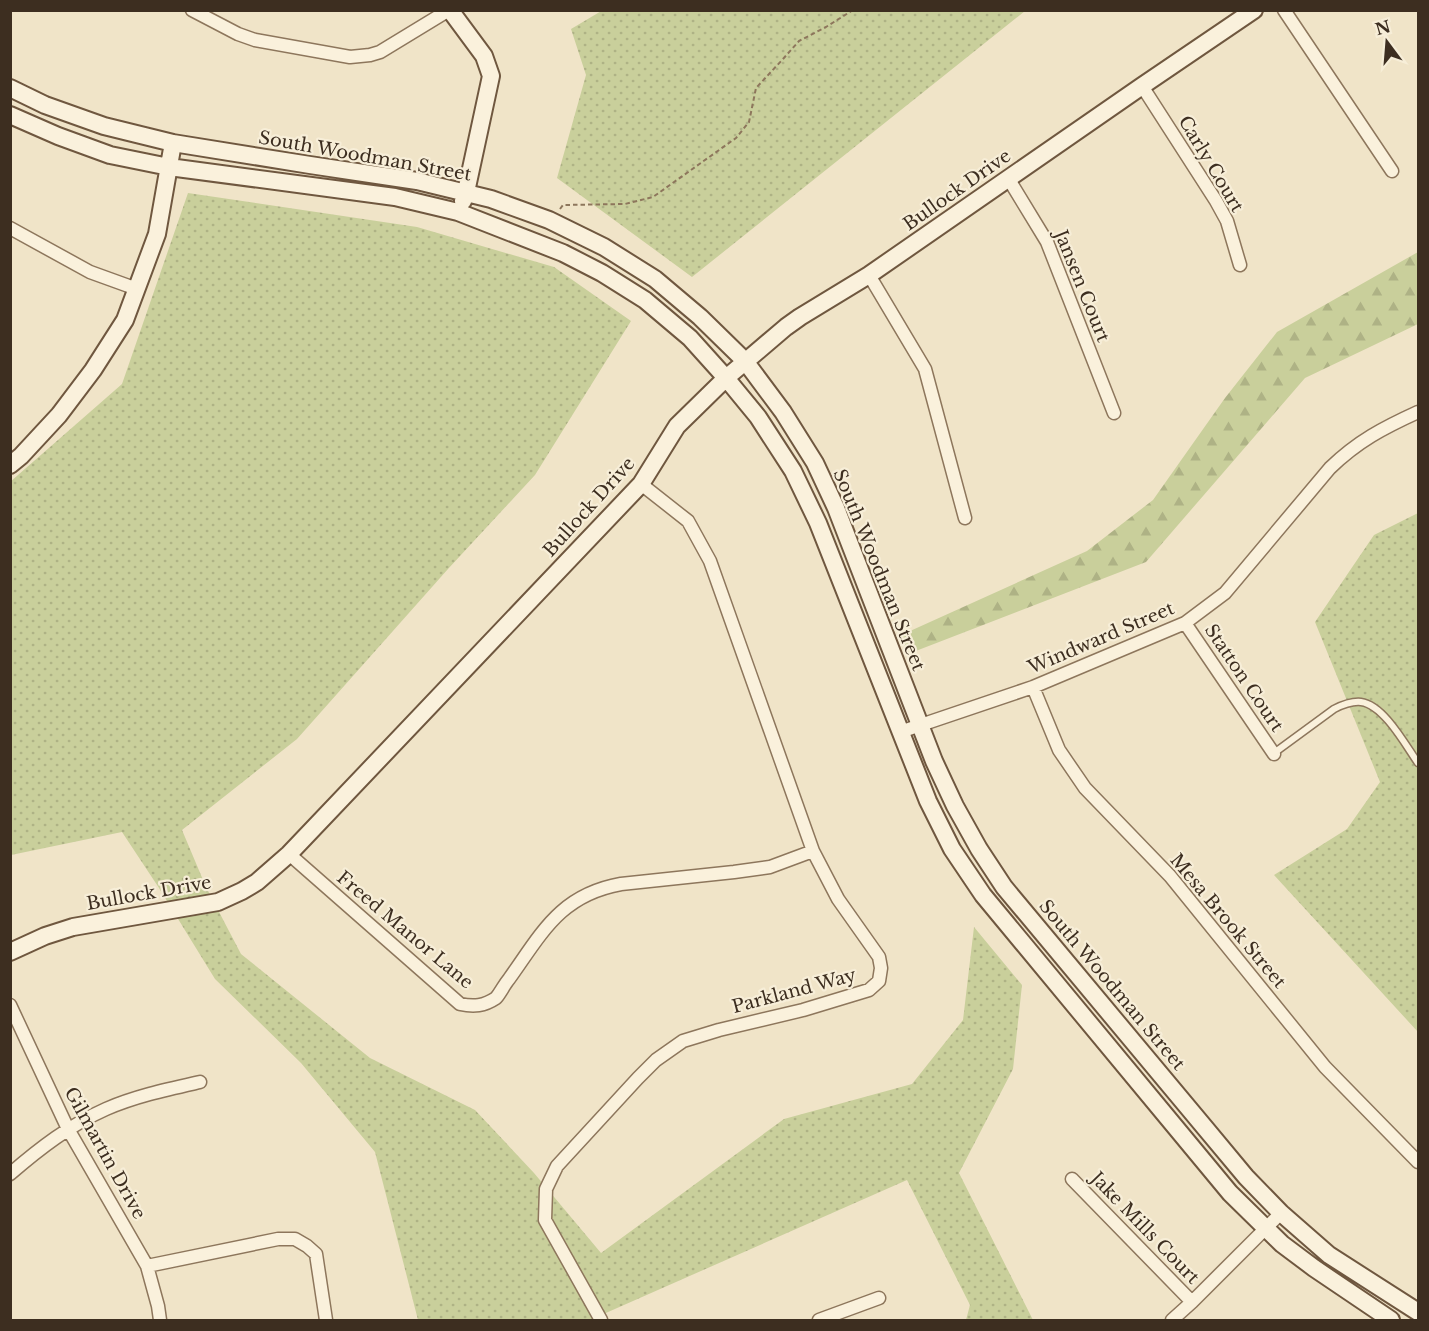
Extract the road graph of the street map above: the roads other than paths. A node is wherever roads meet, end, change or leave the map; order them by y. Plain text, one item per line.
1 (192, 10) edge
2 (450, 10) edge
3 (1254, 10) edge
4 (1284, 10) edge
5 (1142, 86) junction
6 (10, 88) edge
7 (10, 114) edge
8 (173, 143) junction
9 (169, 167) junction
10 (1392, 171) dead end
11 (1008, 178) junction
12 (466, 192) junction
13 (458, 212) junction
14 (10, 228) edge
15 (1240, 265) dead end
16 (869, 275) junction
17 (137, 289) junction
18 (745, 362) junction
19 (726, 378) junction
20 (1419, 412) edge
21 (1114, 413) dead end
22 (10, 465) edge
23 (641, 484) junction
24 (965, 518) dead end
25 (1185, 623) junction
26 (1033, 687) junction
27 (920, 725) junction
28 (900, 732) junction
29 (1274, 753) joint
30 (1419, 764) edge
31 (813, 851) junction
32 (289, 854) junction
33 (10, 952) edge
34 (10, 1005) edge
35 (200, 1082) dead end
36 (68, 1129) junction
37 (1419, 1162) edge
38 (10, 1174) edge
39 (1072, 1179) dead end
40 (1281, 1213) junction
41 (1266, 1228) junction
42 (147, 1266) junction
43 (879, 1298) dead end
44 (1192, 1302) junction
45 (1419, 1312) edge
46 (160, 1320) edge
47 (326, 1320) edge
48 (601, 1320) edge
49 (819, 1320) edge
50 (1172, 1320) edge
51 (1391, 1320) edge

1 - 2 street
2 - 12 main road
3 - 5 main road, Bullock Drive
4 - 10 street
5 - 11 main road, Bullock Drive
5 - 15 street, Carly Court
6 - 8 main road, South Woodman Street
7 - 9 main road, South Woodman Street
8 - 9 main road
8 - 12 main road, South Woodman Street
9 - 13 main road, South Woodman Street
9 - 17 main road
11 - 16 main road, Bullock Drive
11 - 21 street, Jansen Court
12 - 13 main road
12 - 18 main road, South Woodman Street
13 - 19 main road, South Woodman Street
14 - 17 street
16 - 18 main road, Bullock Drive
16 - 24 street
17 - 22 main road
18 - 19 main road, Bullock Drive
18 - 27 main road, South Woodman Street
19 - 23 main road, Bullock Drive
19 - 28 main road, South Woodman Street
20 - 25 street, Windward Street
23 - 31 street, Parkland Way
23 - 32 main road, Bullock Drive
25 - 26 street, Windward Street
25 - 29 street, Statton Court
26 - 27 street, Windward Street
26 - 37 street, Mesa Brook Street
27 - 28 street, Windward Street
27 - 40 main road, South Woodman Street
28 - 41 main road, South Woodman Street
29 - 30 lane
31 - 32 street, Freed Manor Lane
31 - 48 street, Parkland Way
32 - 33 main road, Bullock Drive
34 - 36 street, Gilmartin Drive
35 - 36 street
36 - 38 street
36 - 42 street, Gilmartin Drive
39 - 44 street, Jake Mills Court
40 - 41 street
40 - 45 main road, South Woodman Street
41 - 44 street
41 - 51 main road, South Woodman Street
42 - 46 street, Gilmartin Drive
42 - 47 street
43 - 49 street
44 - 50 street

